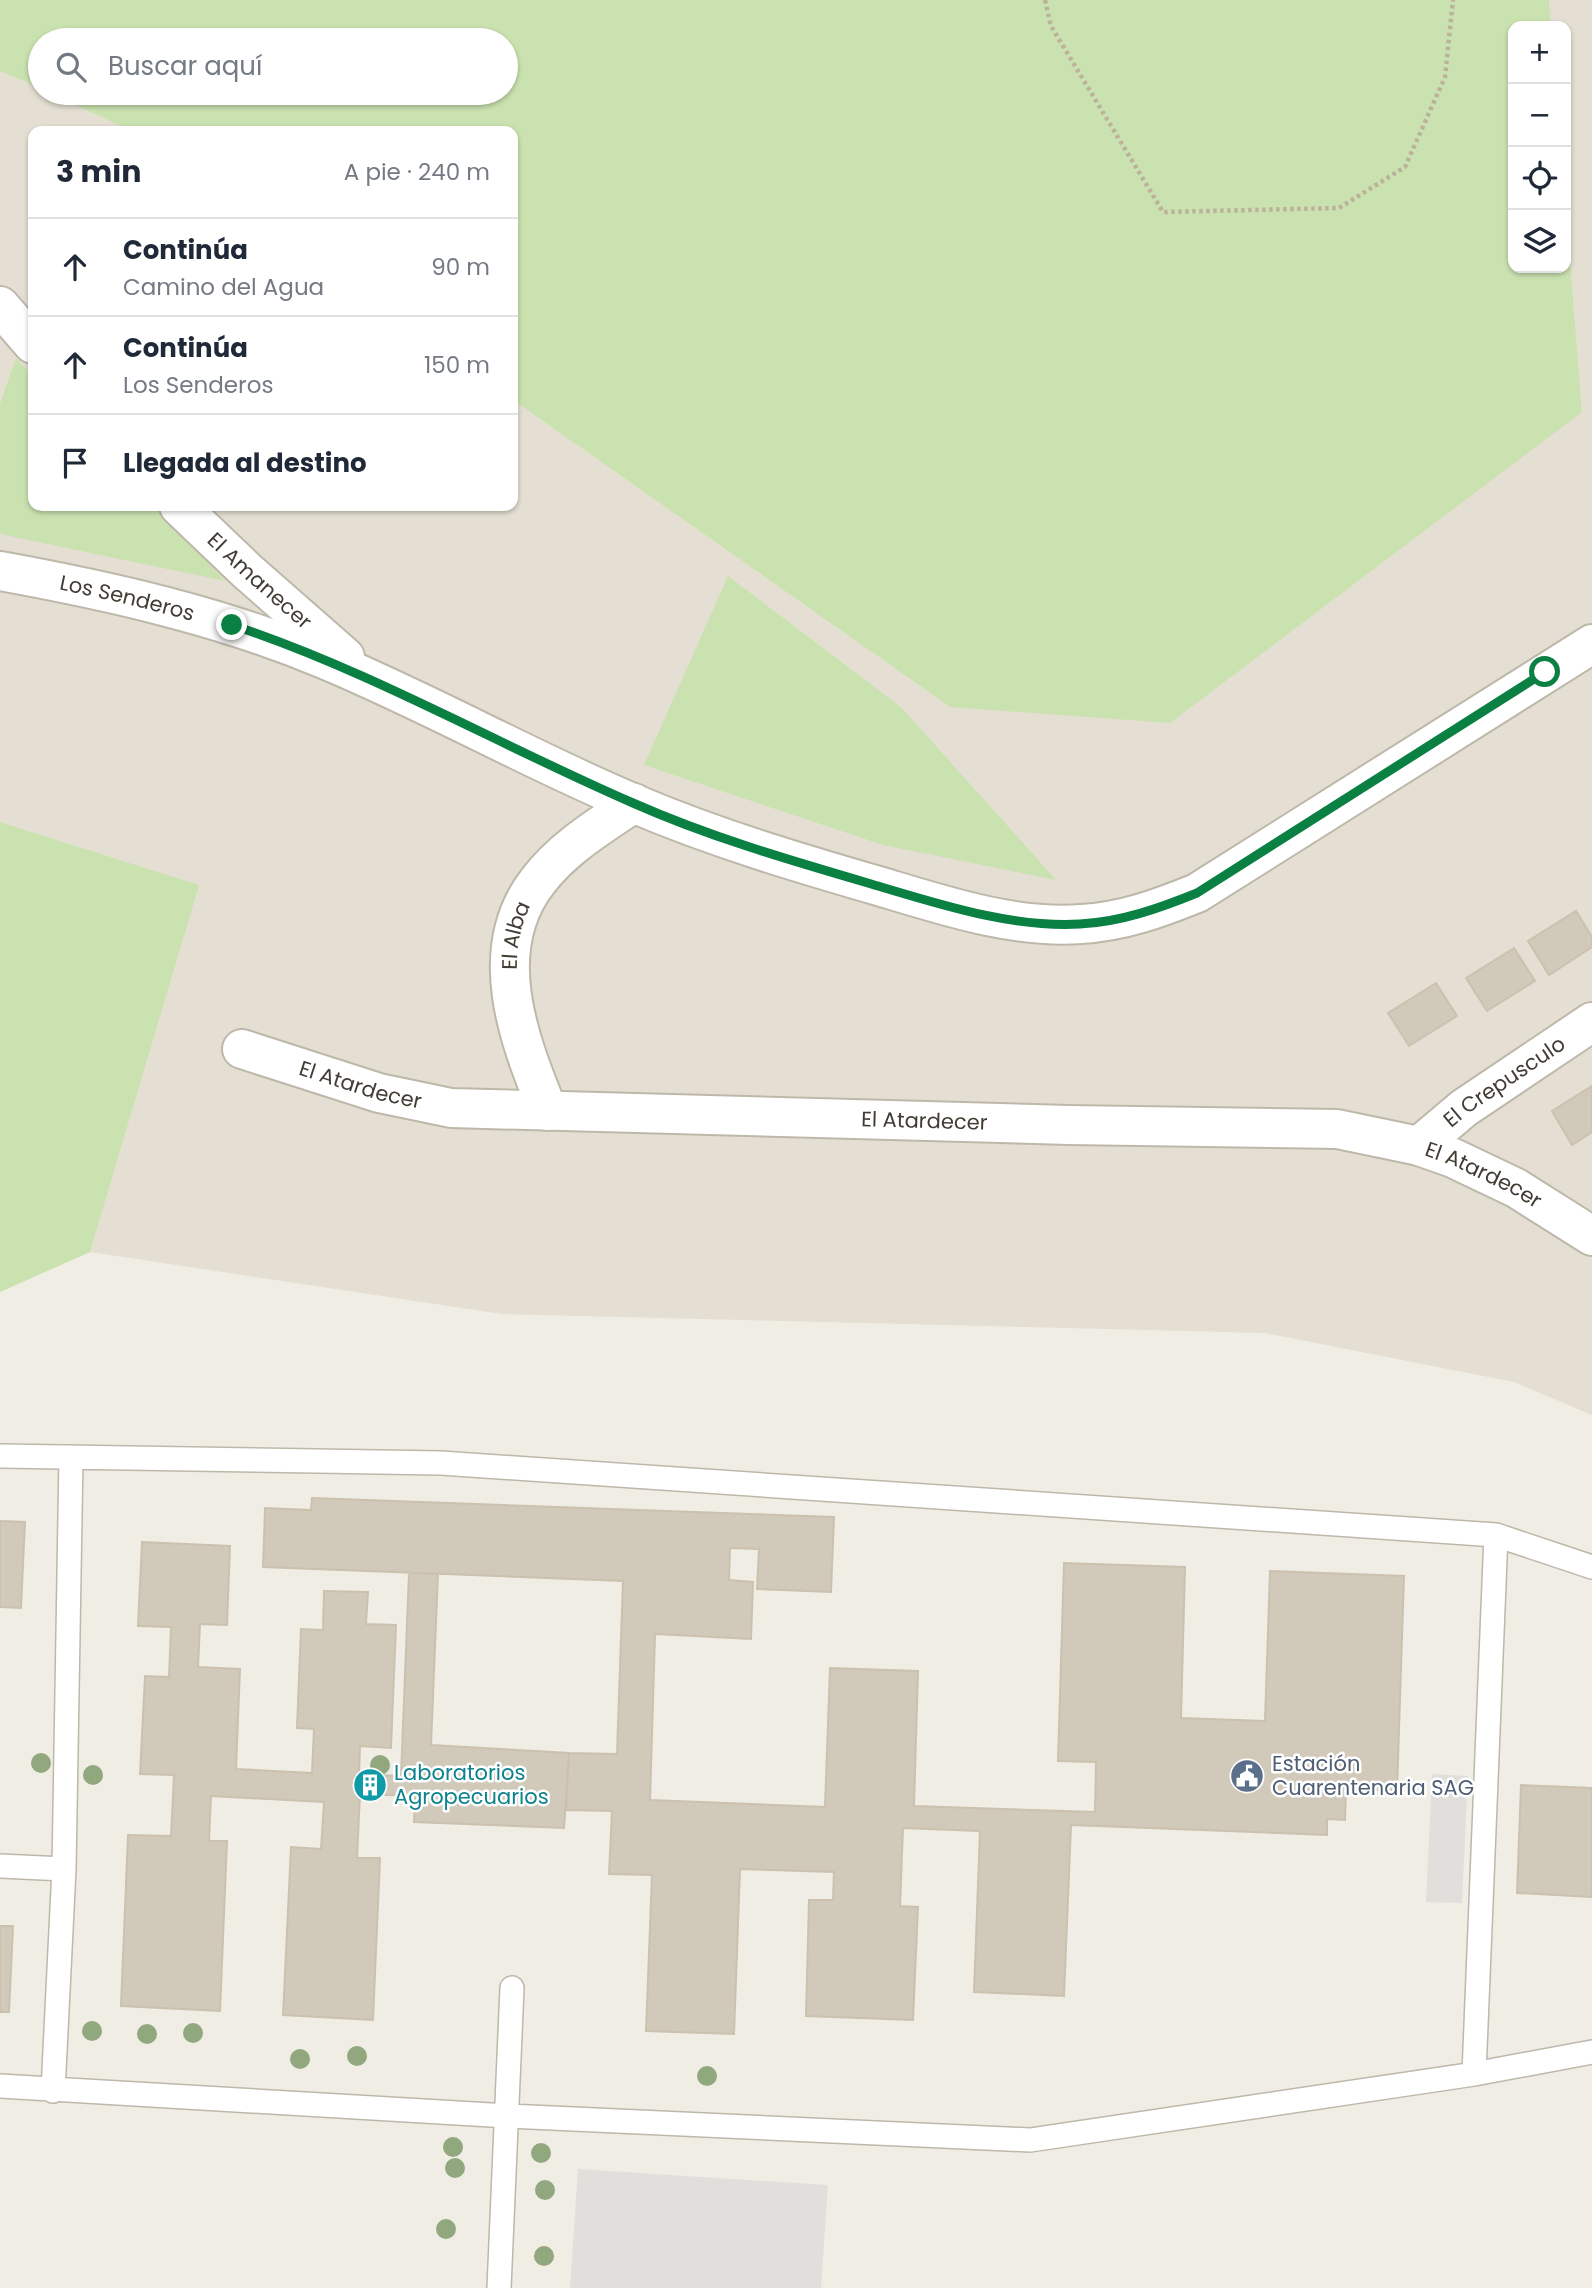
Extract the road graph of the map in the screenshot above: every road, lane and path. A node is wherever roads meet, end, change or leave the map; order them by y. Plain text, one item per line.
1 (1045, 0) edge
2 (1453, 0) edge
3 (0, 306) edge
4 (28, 338) edge
5 (184, 511) edge
6 (0, 571) edge
7 (1592, 644) edge
8 (373, 681) junction
9 (634, 803) junction
10 (1592, 1023) edge
11 (242, 1049) dead end
12 (548, 1111) junction
13 (1419, 1146) junction
14 (1592, 1236) edge
15 (0, 1456) edge
16 (71, 1457) junction
17 (1496, 1535) junction
18 (1592, 1567) edge
19 (0, 1866) edge
20 (64, 1869) junction
21 (512, 1988) dead end
22 (1592, 2052) edge
23 (1474, 2074) junction
24 (0, 2086) edge
25 (53, 2091) junction
26 (508, 2116) junction
27 (499, 2288) edge

1 - 2 path
3 - 4 street
5 - 8 street, El Amanecer
6 - 8 street, Los Senderos
7 - 9 street, Los Senderos
8 - 9 street, Los Senderos
9 - 12 street, El Alba
10 - 13 street, El Crepusculo
11 - 12 street, El Atardecer
12 - 13 street, El Atardecer
13 - 14 street, El Atardecer
15 - 16 lane
16 - 17 lane
16 - 20 lane
17 - 18 lane
17 - 23 lane
19 - 20 lane
20 - 25 lane
21 - 26 lane
22 - 23 lane
23 - 26 lane
24 - 25 lane
25 - 26 lane
26 - 27 lane

